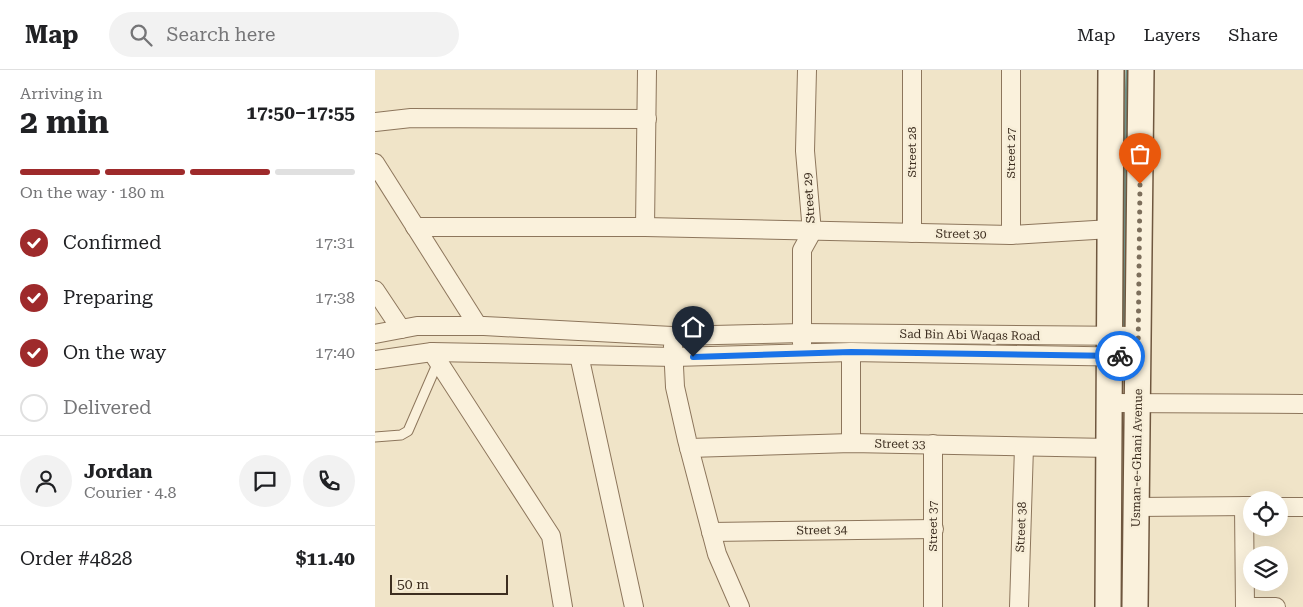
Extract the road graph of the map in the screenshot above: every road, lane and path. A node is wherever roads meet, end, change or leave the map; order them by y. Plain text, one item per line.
1 (647, 70) edge
2 (807, 70) edge
3 (912, 70) edge
4 (1011, 70) edge
5 (1111, 70) edge
6 (1141, 70) edge
7 (647, 119) junction
8 (375, 122) edge
9 (375, 163) edge
10 (415, 227) junction
11 (645, 228) junction
12 (1111, 229) junction
13 (812, 232) junction
14 (912, 233) junction
15 (1011, 235) junction
16 (375, 290) edge
17 (478, 326) junction
18 (401, 329) junction
19 (802, 333) junction
20 (375, 334) edge
21 (672, 336) junction
22 (1110, 346) junction
23 (1138, 346) junction
24 (851, 352) junction
25 (802, 353) junction
26 (579, 355) junction
27 (435, 357) junction
28 (674, 357) junction
29 (375, 360) edge
30 (1138, 403) junction
31 (1111, 404) junction
32 (1303, 404) edge
33 (375, 437) edge
34 (851, 443) junction
35 (933, 444) junction
36 (1024, 447) junction
37 (689, 448) junction
38 (1110, 448) junction
39 (1243, 506) edge
40 (1288, 506) edge
41 (1136, 507) junction
42 (1303, 507) edge
43 (934, 529) junction
44 (711, 532) junction
45 (1247, 536) edge
46 (563, 607) edge
47 (634, 607) edge
48 (740, 607) edge
49 (933, 607) edge
50 (1019, 607) edge
51 (1108, 607) edge
52 (1135, 607) edge
53 (1245, 607) edge
54 (1276, 607) edge

1 - 7 street
2 - 13 street, Street 29
3 - 14 street, Street 28
4 - 15 street, Street 27
5 - 12 main road
6 - 23 main road, Usman-e-Ghani Avenue
7 - 8 street
7 - 11 street
9 - 10 street
10 - 11 street, Street 30
10 - 17 street
11 - 13 street, Street 30
12 - 15 street, Street 30
12 - 22 main road
13 - 14 street, Street 30
13 - 19 street, Street 29
14 - 15 street, Street 30
16 - 18 street
17 - 18 street, Sad Bin Abi Waqas Road
17 - 21 street, Sad Bin Abi Waqas Road
18 - 20 street, Sad Bin Abi Waqas Road
19 - 21 street, Sad Bin Abi Waqas Road
19 - 22 street, Sad Bin Abi Waqas Road
19 - 25 street, Street 29
21 - 28 street
22 - 23 street
22 - 24 street, Sad Bin Abi Waqas Road
22 - 31 main road
23 - 30 main road, Usman-e-Ghani Avenue
24 - 25 street, Sad Bin Abi Waqas Road
24 - 34 street
25 - 28 street, Sad Bin Abi Waqas Road
26 - 27 street, Sad Bin Abi Waqas Road
26 - 28 street, Sad Bin Abi Waqas Road
26 - 47 street
27 - 29 street, Sad Bin Abi Waqas Road
27 - 33 lane
27 - 46 street
28 - 37 street
30 - 31 street
30 - 32 street
30 - 41 main road, Usman-e-Ghani Avenue
31 - 38 main road
34 - 35 street, Street 33
34 - 37 street, Street 33
35 - 36 street, Street 33
35 - 43 street, Street 37
36 - 38 street, Street 33
36 - 50 street, Street 38
37 - 44 street
38 - 51 main road
39 - 41 street
40 - 42 street
41 - 52 main road, Usman-e-Ghani Avenue
43 - 44 street, Street 34
43 - 49 street, Street 37
44 - 48 street
45 - 53 street
53 - 54 street

